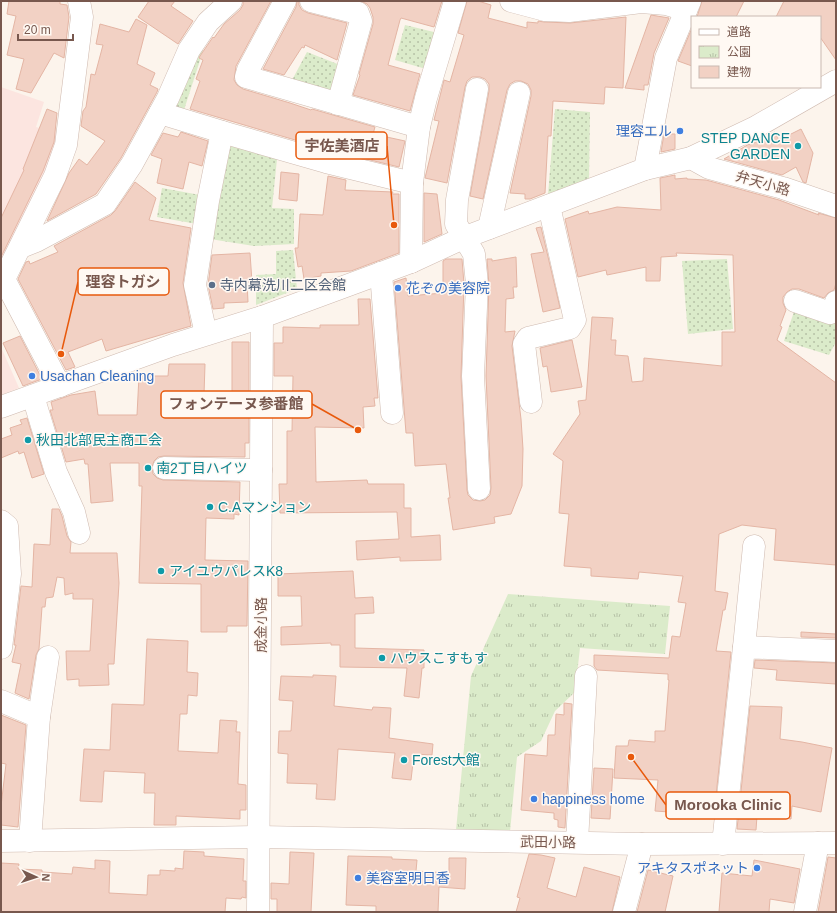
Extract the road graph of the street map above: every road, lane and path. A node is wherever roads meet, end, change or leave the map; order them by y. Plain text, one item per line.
1 (79, 1) edge
2 (231, 1) edge
3 (285, 1) edge
4 (311, 1) edge
5 (455, 1) edge
6 (511, 1) edge
7 (688, 6) edge
8 (836, 81) edge
9 (478, 89) dead end
10 (519, 93) dead end
11 (338, 104) junction
12 (160, 113) junction
13 (419, 126) junction
14 (222, 132) junction
15 (691, 158) junction
16 (645, 169) junction
17 (412, 183) junction
18 (549, 206) junction
19 (836, 206) edge
20 (488, 228) junction
21 (463, 238) junction
22 (21, 247) junction
23 (411, 262) junction
24 (381, 273) junction
25 (795, 301) dead end
26 (836, 302) edge
27 (262, 316) junction
28 (206, 334) junction
29 (60, 386) junction
30 (33, 396) junction
31 (531, 402) dead end
32 (1, 407) edge
33 (392, 413) dead end
34 (164, 468) dead end
35 (261, 470) junction
36 (479, 489) dead end
37 (1, 521) edge
38 (79, 533) dead end
39 (754, 546) dead end
40 (744, 647) junction
41 (1, 648) edge
42 (836, 651) edge
43 (48, 657) dead end
44 (586, 676) dead end
45 (1, 701) edge
46 (39, 717) junction
47 (260, 837) junction
48 (1, 841) edge
49 (30, 841) junction
50 (577, 842) junction
51 (827, 843) edge
52 (642, 844) junction
53 (722, 844) junction
54 (258, 912) edge
55 (624, 912) edge
56 (805, 912) edge

1 - 22 street
2 - 12 street
3 - 11 street
4 - 11 street
5 - 13 street
6 - 7 street
7 - 16 street
8 - 15 street
9 - 21 street
10 - 20 street
11 - 13 street
12 - 14 street
12 - 22 street
13 - 17 street
14 - 17 street
14 - 28 street
15 - 16 street
15 - 19 street, 弁天小路
16 - 18 street
17 - 23 street
18 - 20 street
18 - 31 street
20 - 21 street
21 - 23 street
21 - 36 street
22 - 29 street
23 - 24 street
24 - 27 street
24 - 33 street
25 - 26 street
27 - 28 street
27 - 35 street, 成金小路
28 - 29 street
29 - 30 street
30 - 32 street
30 - 38 street
34 - 35 street
35 - 47 street, 成金小路
37 - 41 street
39 - 40 street
40 - 42 street
40 - 53 street
43 - 46 street
44 - 50 street
45 - 46 street
46 - 49 street
47 - 49 street, 武田小路
47 - 50 street, 武田小路
47 - 54 street, 成金小路
48 - 49 street, 武田小路
50 - 52 street, 武田小路
51 - 53 street, 武田小路
51 - 56 street
52 - 53 street, 武田小路
52 - 55 street

